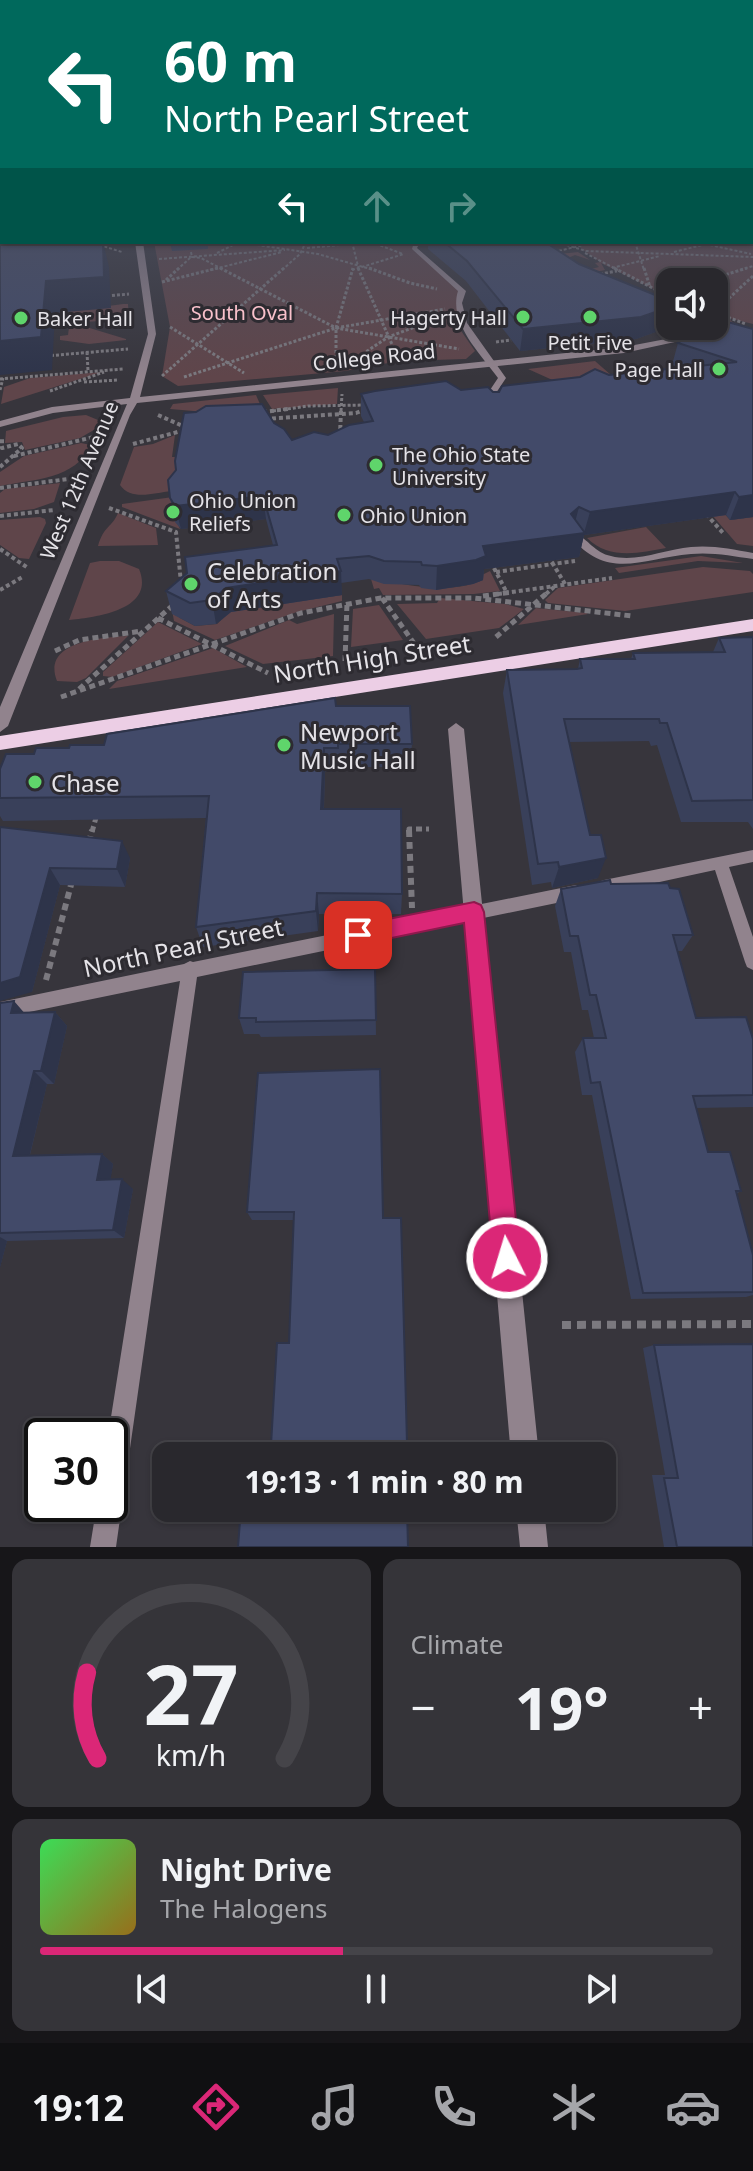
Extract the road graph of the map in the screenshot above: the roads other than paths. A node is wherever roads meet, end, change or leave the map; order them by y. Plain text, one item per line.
1 (139, 244) edge
2 (416, 244) edge
3 (677, 340) edge
4 (492, 363) junction
5 (134, 400) junction
6 (493, 409) edge
7 (2, 428) edge
8 (575, 536) edge
9 (753, 556) edge
10 (753, 625) edge
11 (0, 726) edge
12 (456, 729) dead end
13 (0, 743) edge
14 (753, 856) edge
15 (720, 863) junction
16 (474, 912) junction
17 (753, 962) edge
18 (190, 969) junction
19 (0, 1010) edge
20 (122, 1418) edge
21 (524, 1442) edge
22 (107, 1522) edge
23 (531, 1522) edge
24 (103, 1547) edge
25 (534, 1547) edge

1 - 5 street, West 12th Avenue
2 - 4 lane
3 - 4 street, College Road
4 - 5 street, College Road
4 - 6 lane
5 - 7 street, College Road
5 - 11 street, West 12th Avenue
8 - 9 lane
10 - 13 main road, North High Street
12 - 16 street
14 - 15 lane, North Pearl Street
15 - 16 lane, North Pearl Street
15 - 17 lane
16 - 18 lane, North Pearl Street
16 - 21 street
18 - 19 lane, North Pearl Street
18 - 20 lane
22 - 24 lane
23 - 25 street

